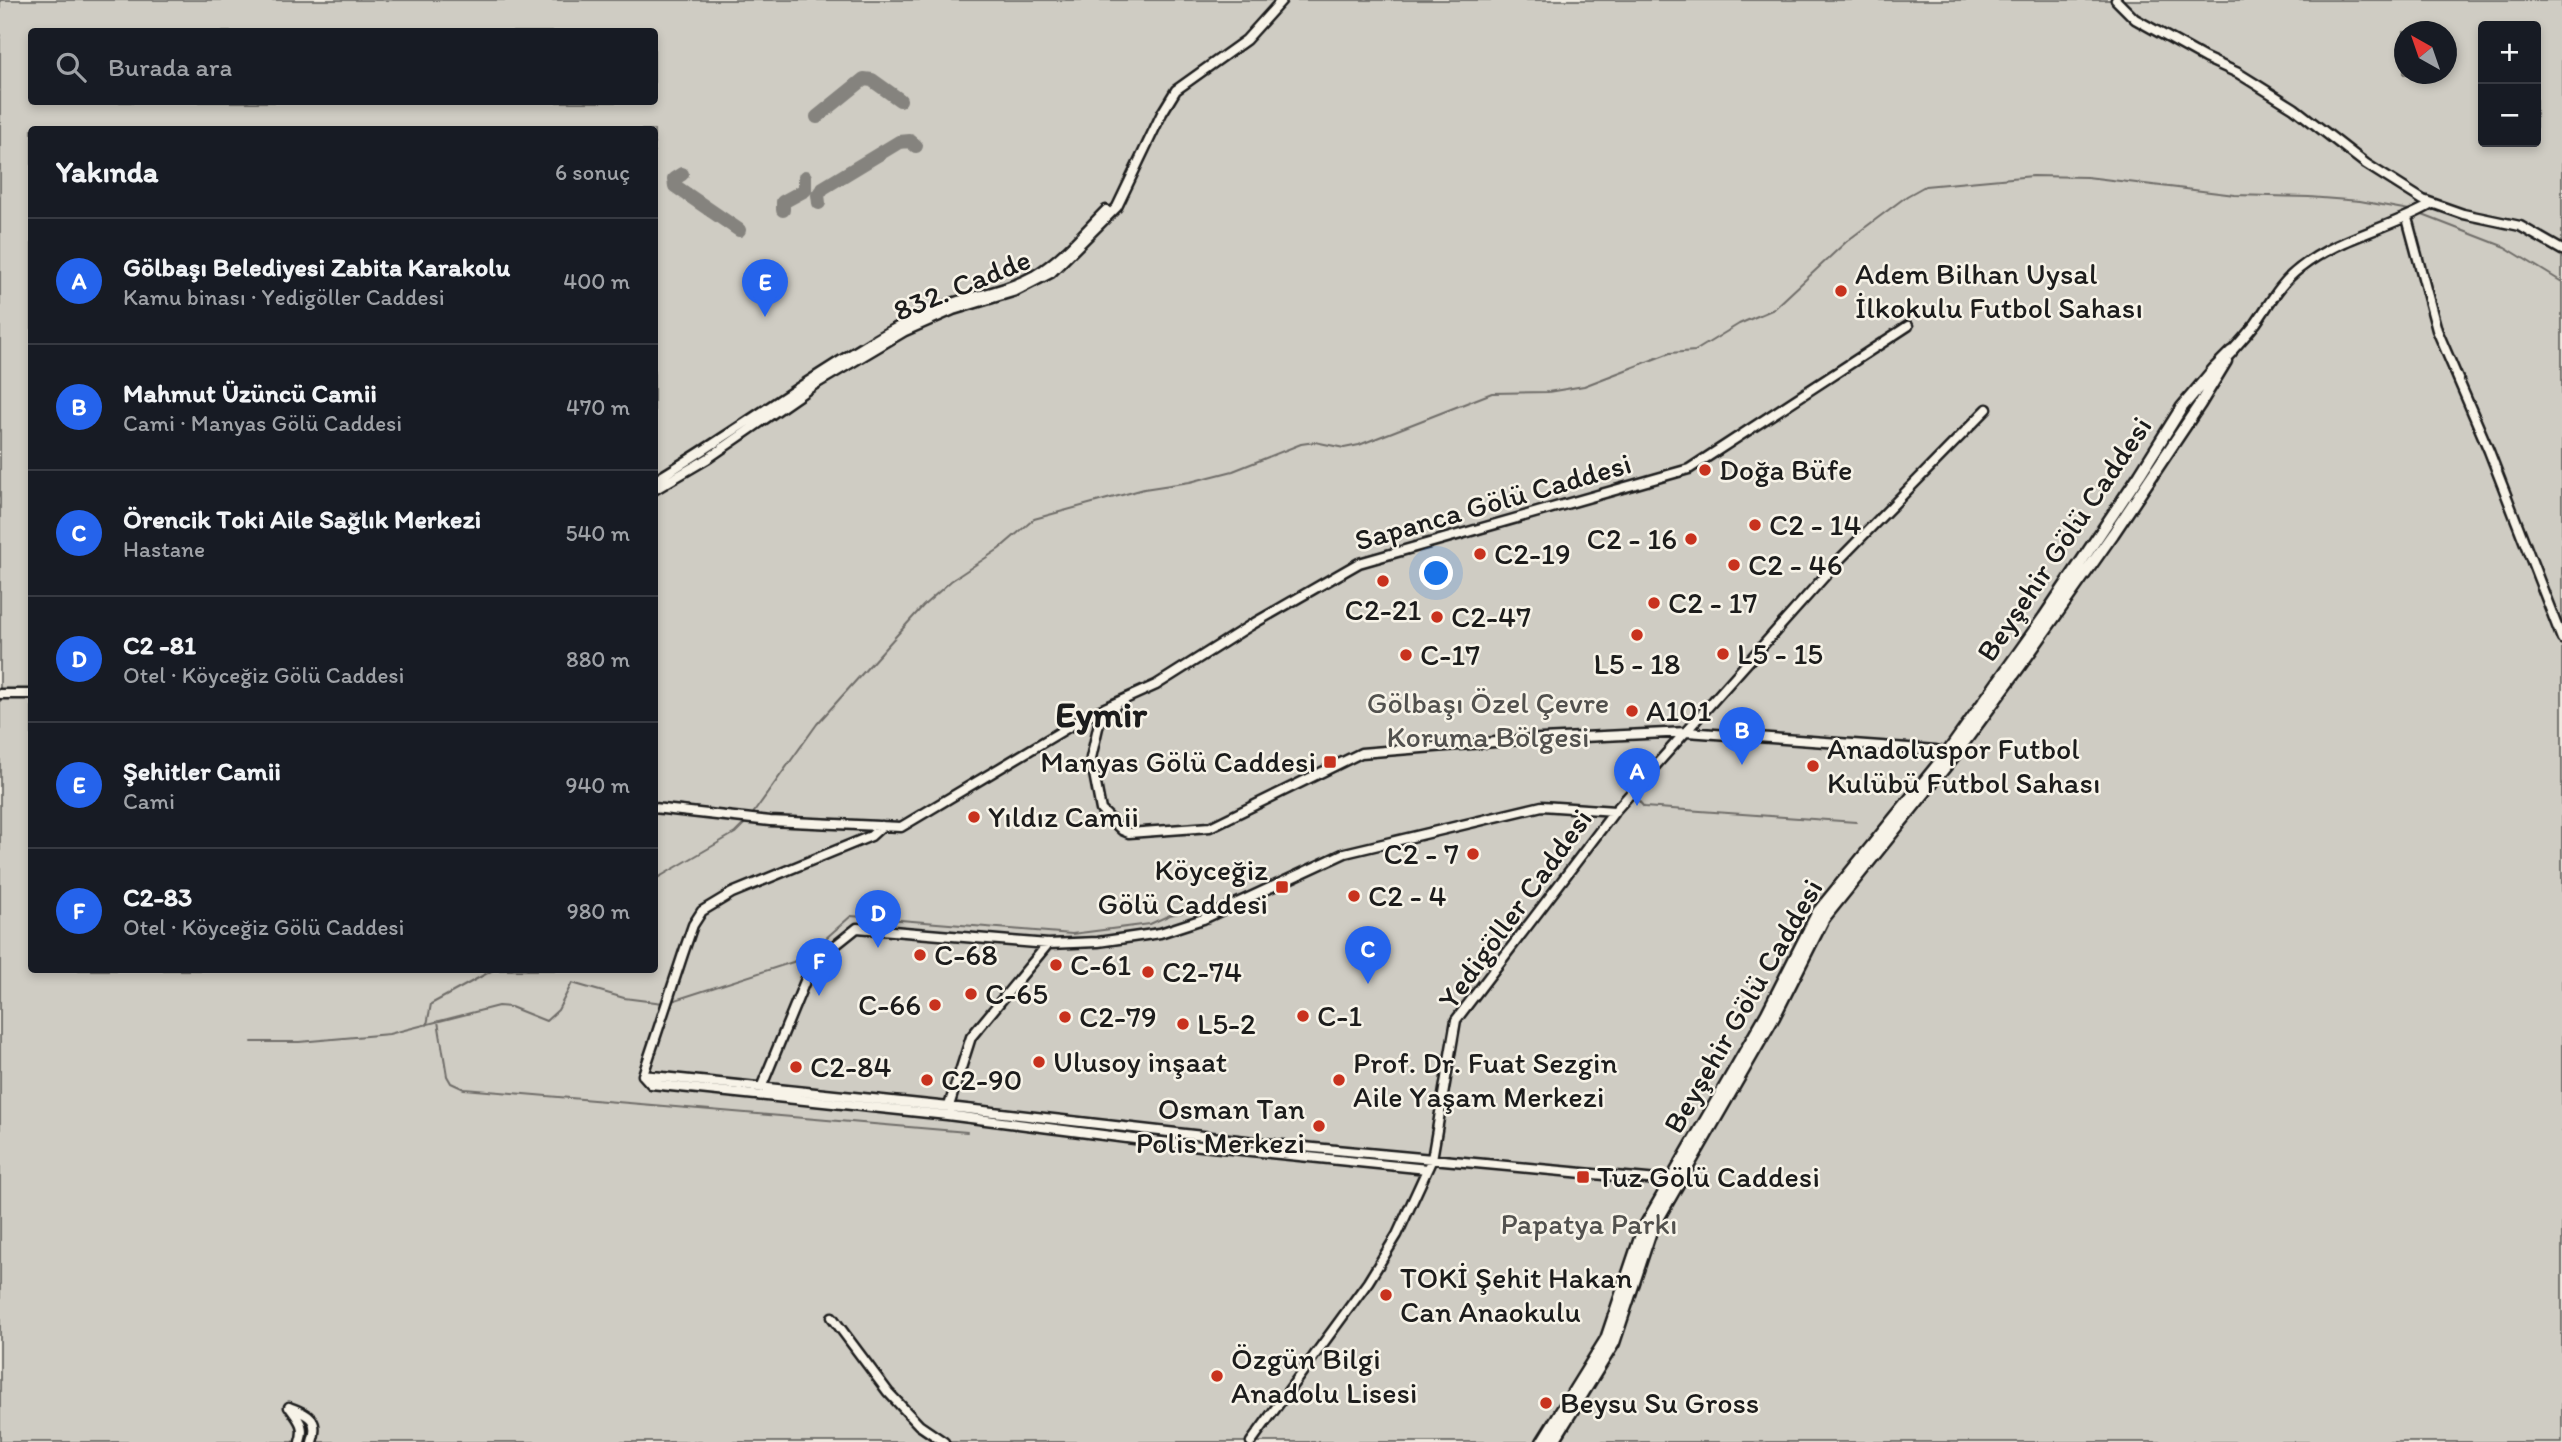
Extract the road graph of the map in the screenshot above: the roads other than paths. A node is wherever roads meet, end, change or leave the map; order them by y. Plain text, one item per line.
1 (1282, 0) edge
2 (2116, 0) edge
3 (2432, 204) junction
4 (1107, 211) dead end
5 (2407, 218) junction
6 (1086, 235) junction
7 (2562, 250) edge
8 (1908, 326) dead end
9 (2231, 352) joint
10 (1987, 409) dead end
11 (682, 469) junction
12 (658, 479) edge
13 (658, 487) edge
14 (2562, 639) edge
15 (0, 694) edge
16 (28, 694) edge
17 (1118, 703) junction
18 (1087, 716) junction
19 (1099, 723) junction
20 (1687, 732) junction
21 (1951, 754) junction
22 (658, 808) edge
23 (1615, 811) junction
24 (882, 826) junction
25 (1048, 944) junction
26 (643, 1075) junction
27 (761, 1088) junction
28 (948, 1111) junction
29 (1432, 1159) junction
30 (1427, 1169) junction
31 (1672, 1185) junction
32 (1626, 1291) junction
33 (832, 1317) dead end
34 (300, 1442) edge
35 (312, 1442) edge
36 (944, 1442) edge
37 (1251, 1442) edge
38 (1542, 1442) edge
39 (1553, 1442) edge

1 - 6 street, 832. Cadde
2 - 3 street
3 - 5 street
3 - 7 street
4 - 6 street, 832. Cadde
5 - 9 street
5 - 14 street
6 - 11 street, 832. Cadde
8 - 17 street, Sapanca Gölü Caddesi
9 - 21 main road, Beyşehir Gölü Caddesi
10 - 20 street, Yedigöller Caddesi
11 - 12 street, 832. Cadde
11 - 13 street, 832. Cadde
15 - 16 street
17 - 18 street, Sapanca Gölü Caddesi
17 - 19 street
18 - 19 street
18 - 24 street, Sapanca Gölü Caddesi
19 - 20 street
20 - 21 street
20 - 23 street, Yedigöller Caddesi
21 - 31 main road, Beyşehir Gölü Caddesi
22 - 24 street
23 - 25 street
23 - 29 street, Yedigöller Caddesi
24 - 26 street, Sapanca Gölü Caddesi
25 - 27 street
25 - 28 street
26 - 27 street
26 - 28 street
27 - 28 street
28 - 29 street
28 - 30 street
29 - 30 street, Yedigöller Caddesi
29 - 31 street
30 - 37 street, Yedigöller Caddesi
31 - 32 main road, Beyşehir Gölü Caddesi
32 - 38 main road, Beyşehir Gölü Caddesi
32 - 39 main road
33 - 36 street
34 - 35 street

